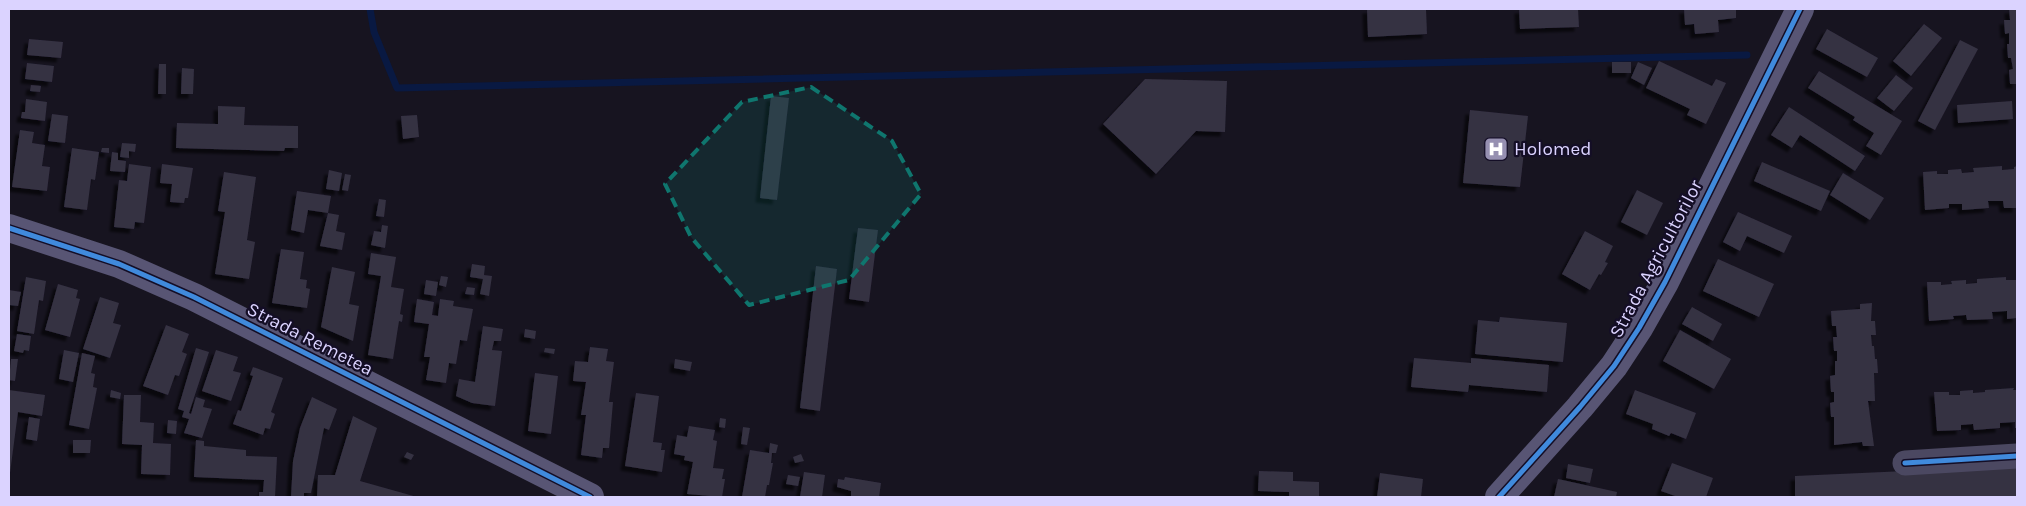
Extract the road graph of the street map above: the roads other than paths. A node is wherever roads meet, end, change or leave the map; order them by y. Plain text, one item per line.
1 (1800, 9) edge
2 (9, 228) edge
3 (2017, 456) edge
4 (1905, 463) dead end
5 (590, 497) edge
6 (1499, 497) edge

1 - 6 street, Strada Agricultorilor
2 - 5 street, Strada Remetea
3 - 4 street

